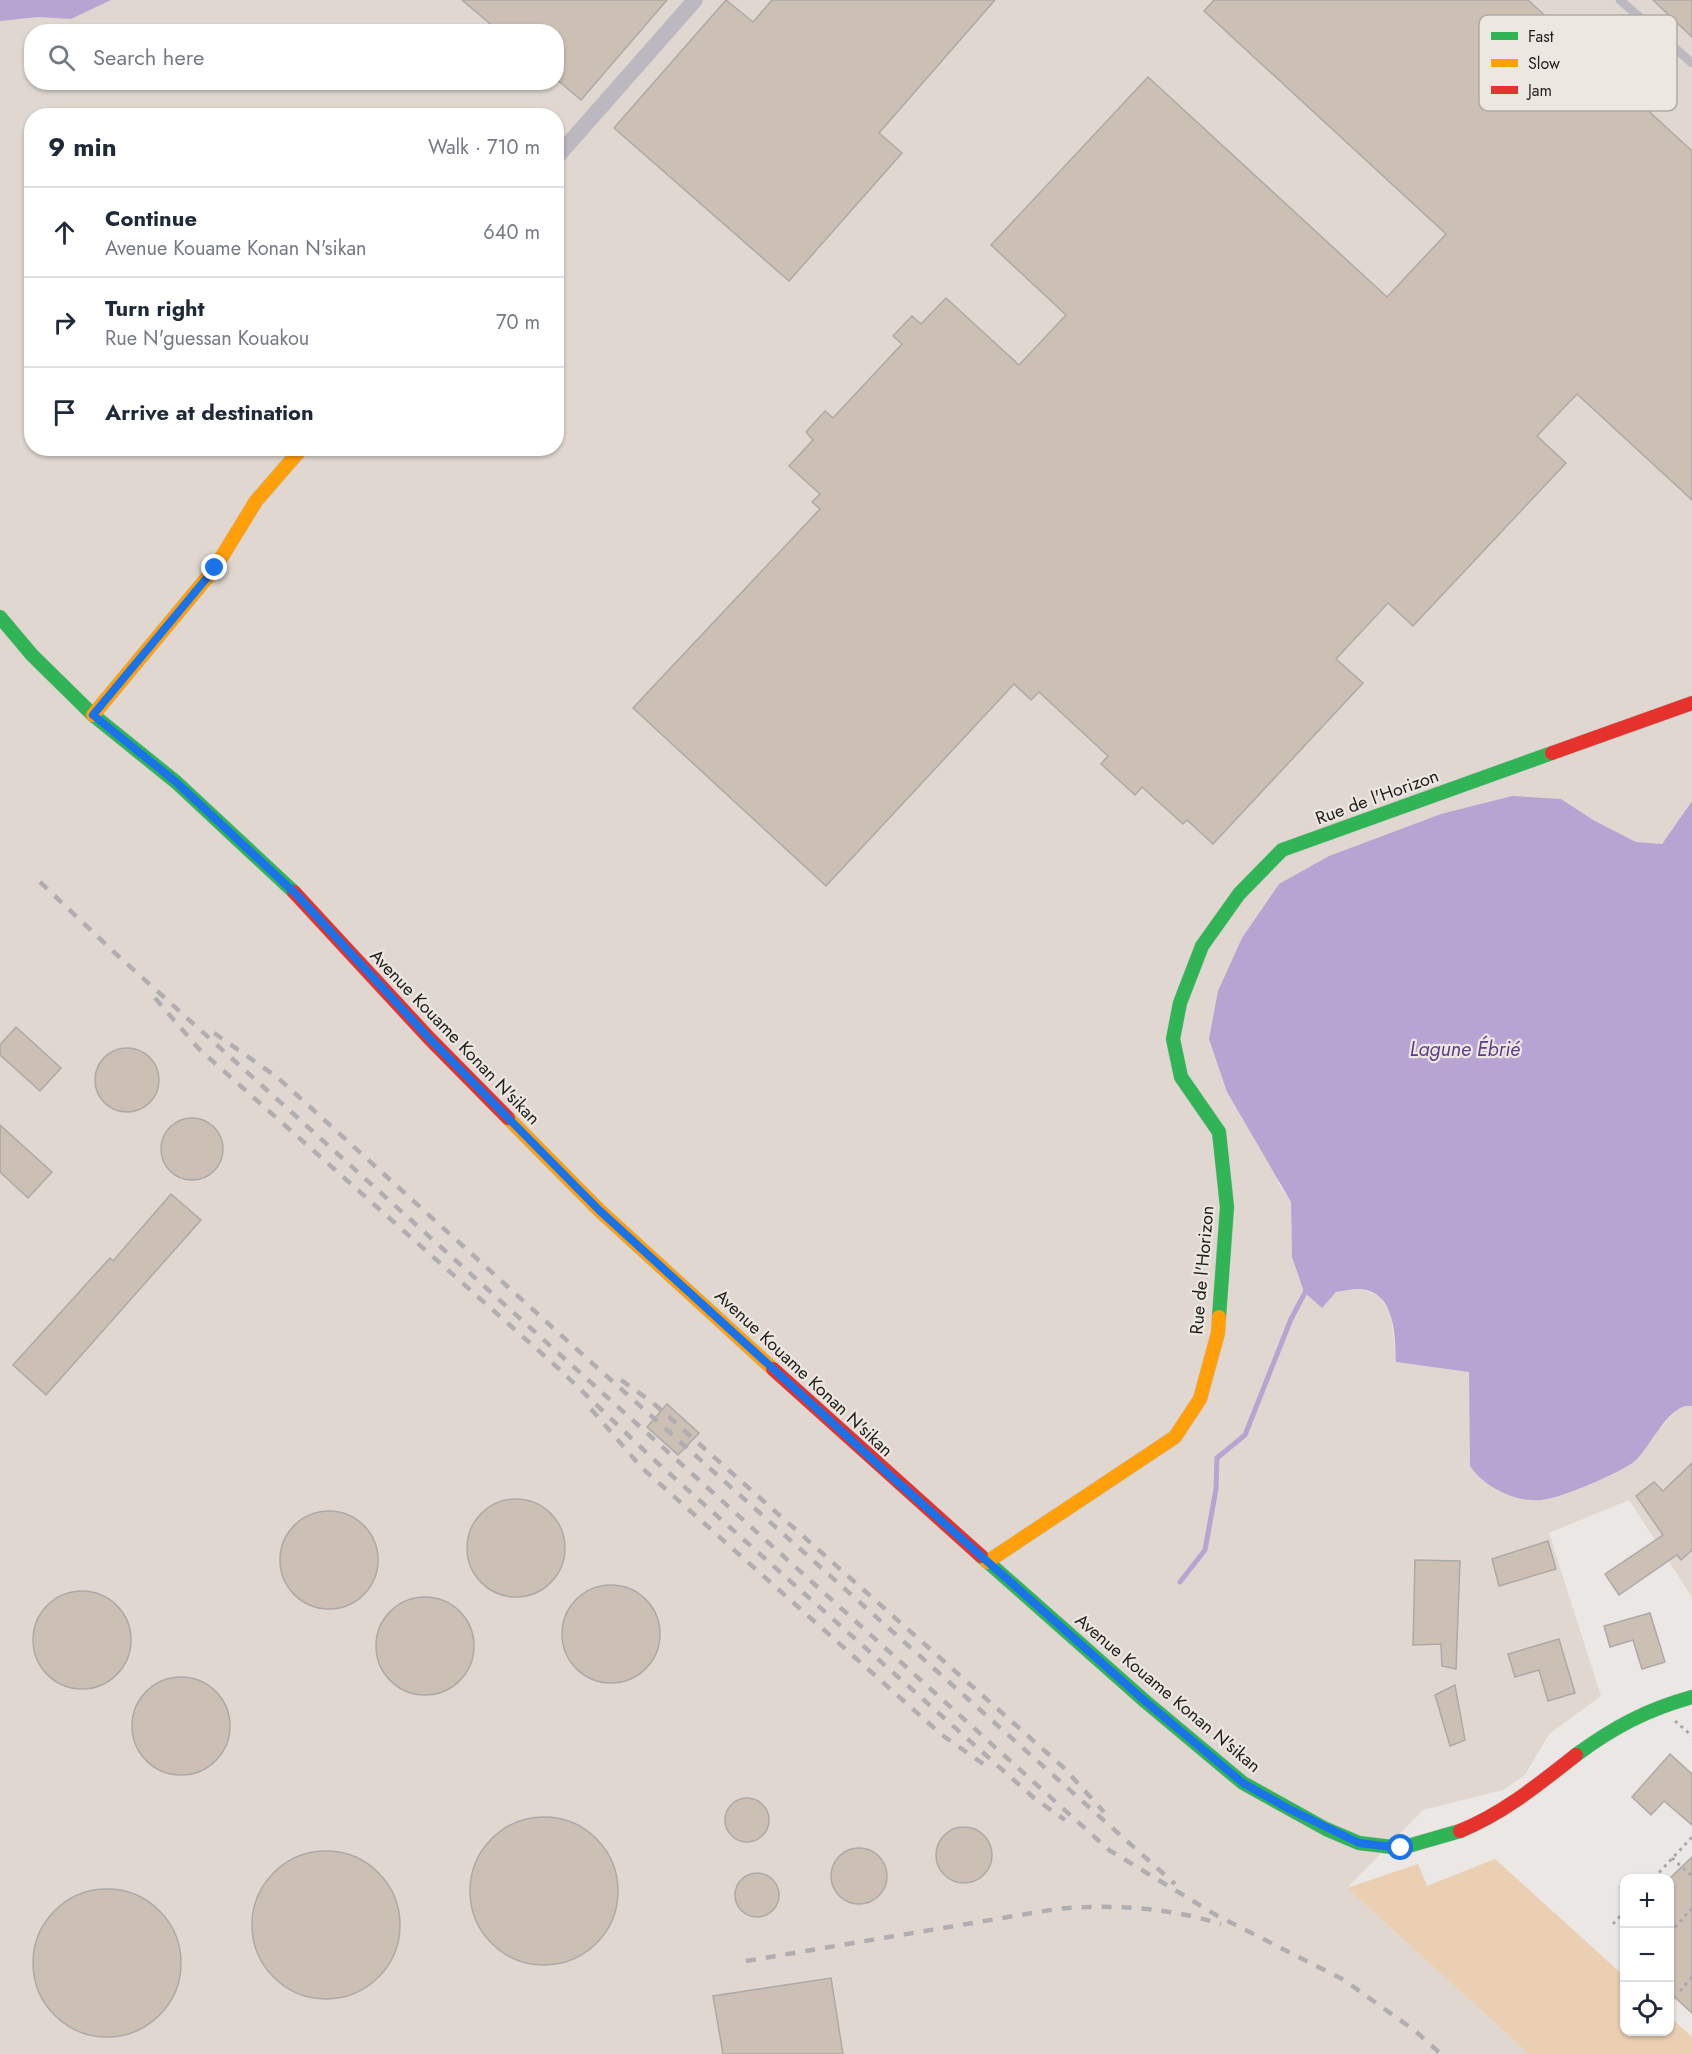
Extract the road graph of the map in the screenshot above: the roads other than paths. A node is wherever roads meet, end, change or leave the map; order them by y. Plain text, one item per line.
1 (695, 0) edge
2 (1620, 0) edge
3 (1637, 15) edge
4 (1677, 50) edge
5 (1692, 63) edge
6 (564, 149) edge
7 (295, 456) edge
8 (0, 617) edge
9 (1692, 703) edge
10 (93, 715) junction
11 (987, 1562) junction
12 (1692, 1697) edge

1 - 6 street
2 - 3 lane
4 - 5 lane
7 - 10 street
8 - 10 street, Avenue Kouame Konan N'sikan
9 - 11 street, Rue de l'Horizon
10 - 11 street, Avenue Kouame Konan N'sikan
11 - 12 street, Avenue Kouame Konan N'sikan

